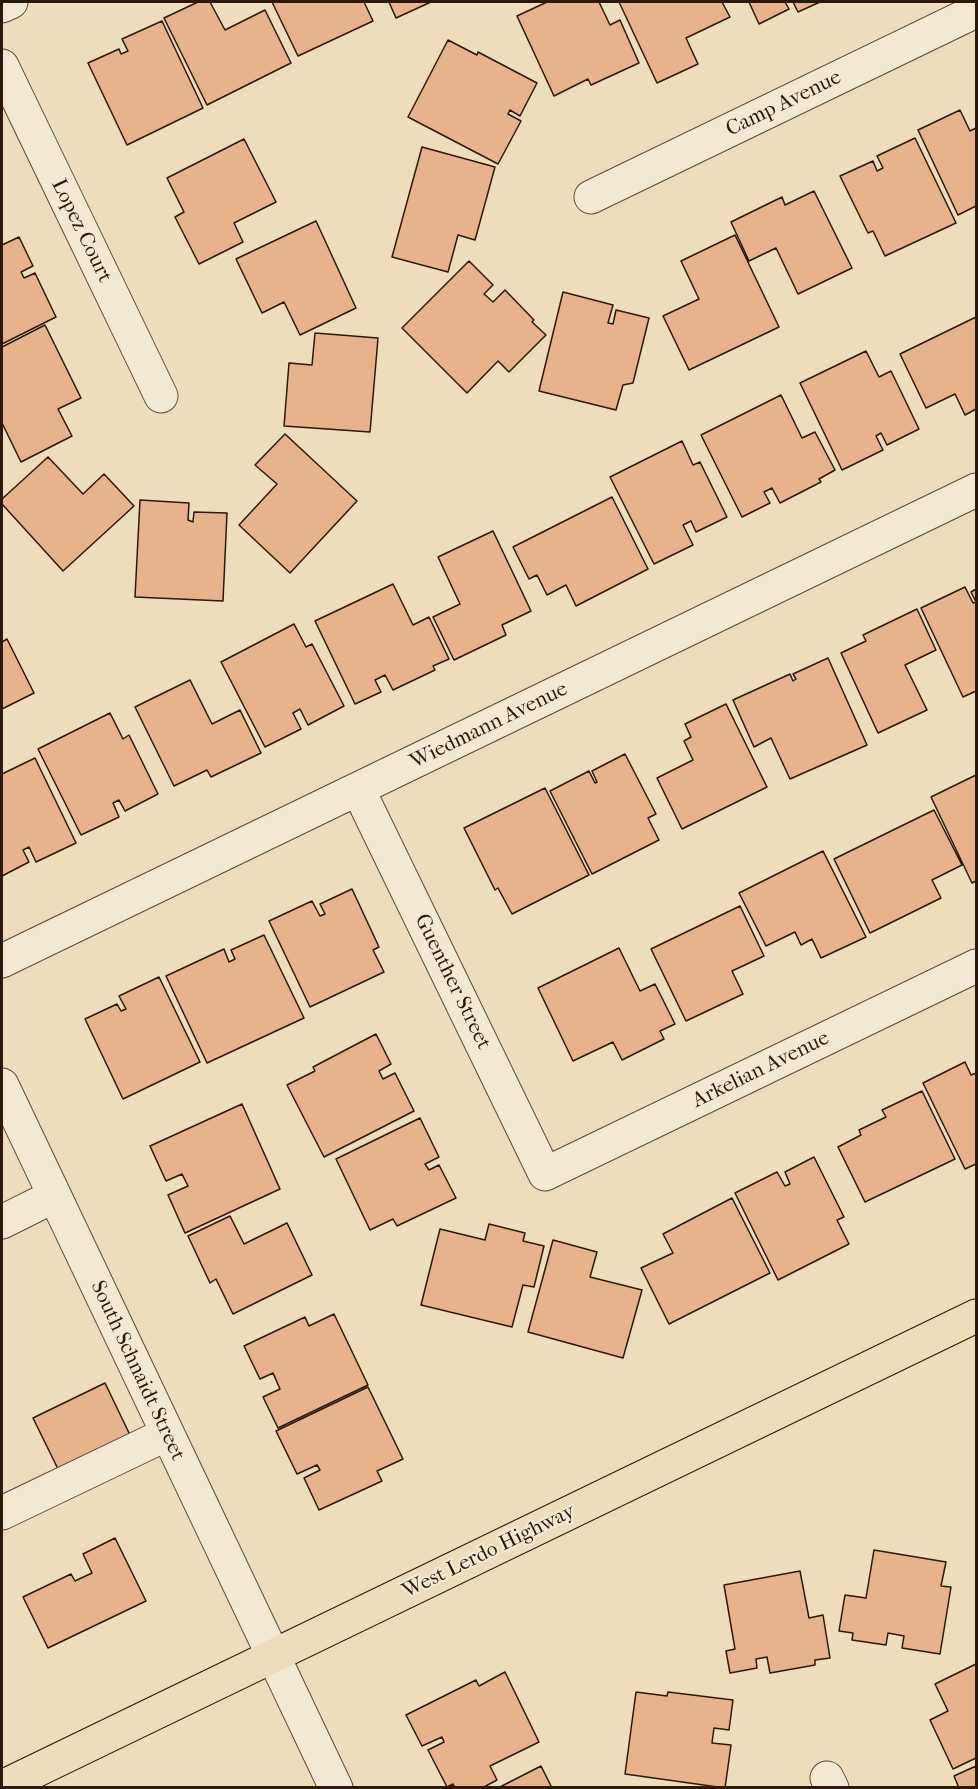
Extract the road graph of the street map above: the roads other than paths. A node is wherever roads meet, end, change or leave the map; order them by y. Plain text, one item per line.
1 (11, 2) edge
2 (2, 6) edge
3 (976, 11) edge
4 (2, 66) edge
5 (591, 197) dead end
6 (161, 396) dead end
7 (976, 490) edge
8 (358, 789) junction
9 (2, 961) edge
10 (976, 966) edge
11 (2, 1085) edge
12 (545, 1174) joint
13 (54, 1196) junction
14 (2, 1222) edge
15 (976, 1316) edge
16 (167, 1434) junction
17 (2, 1513) edge
18 (273, 1656) junction
19 (2, 1787) edge
20 (336, 1788) edge

1 - 2 street
3 - 5 street, Camp Avenue
4 - 6 street, Lopez Court
7 - 8 street, Wiedmann Avenue
8 - 9 street, Wiedmann Avenue
8 - 12 street, Guenther Street
10 - 12 street, Arkelian Avenue
11 - 13 street, South Schnaidt Street
13 - 14 street
13 - 16 street, South Schnaidt Street
15 - 18 main road, West Lerdo Highway
16 - 17 street
16 - 18 street, South Schnaidt Street
18 - 19 main road, West Lerdo Highway
18 - 20 street, South Schnaidt Street

